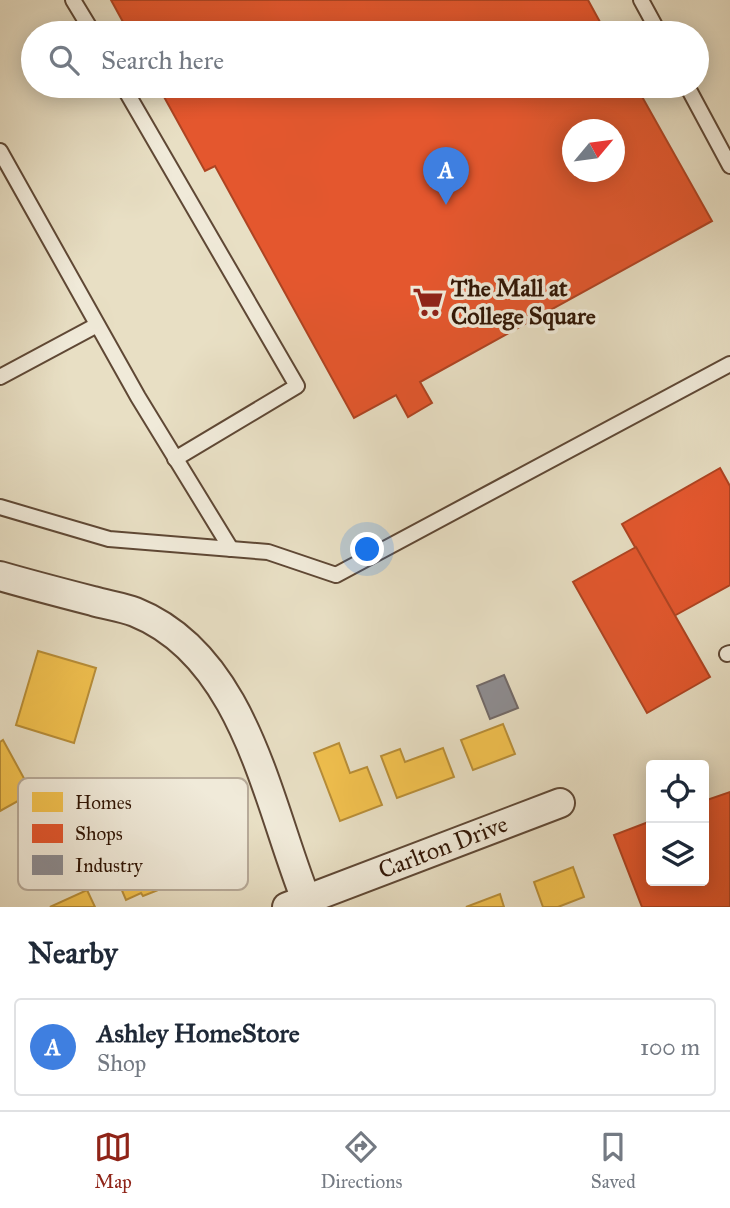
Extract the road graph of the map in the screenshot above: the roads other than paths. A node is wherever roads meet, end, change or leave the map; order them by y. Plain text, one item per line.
1 (73, 0) edge
2 (641, 0) edge
3 (86, 21) edge
4 (652, 21) edge
5 (130, 98) edge
6 (693, 98) edge
7 (0, 151) edge
8 (730, 166) edge
9 (97, 325) junction
10 (730, 364) edge
11 (0, 377) edge
12 (175, 459) junction
13 (0, 508) edge
14 (231, 549) junction
15 (0, 576) edge
16 (560, 803) dead end
17 (301, 905) edge

1 - 3 lane
2 - 4 lane
5 - 12 lane
6 - 8 lane
7 - 9 lane
9 - 11 lane
9 - 12 lane
10 - 14 lane
12 - 14 lane
13 - 14 lane
15 - 17 street
16 - 17 street, Carlton Drive

